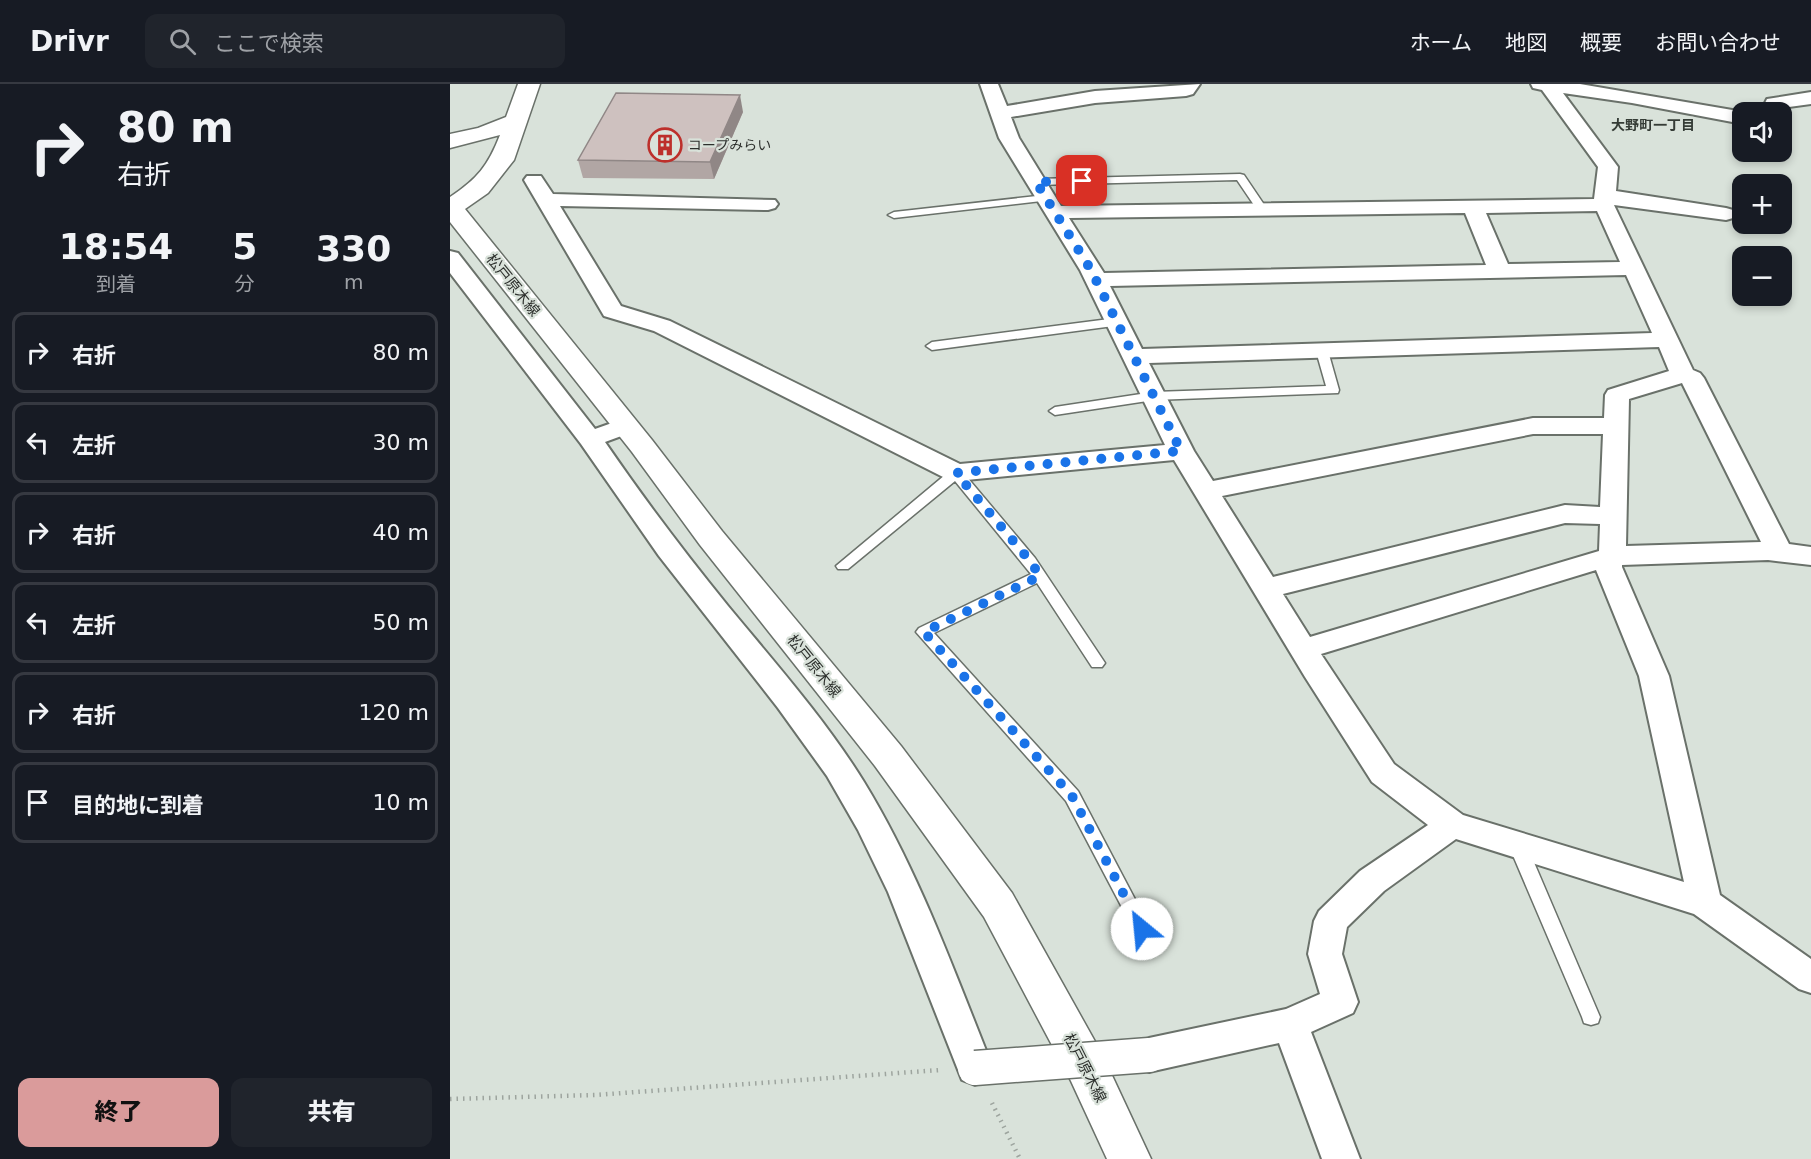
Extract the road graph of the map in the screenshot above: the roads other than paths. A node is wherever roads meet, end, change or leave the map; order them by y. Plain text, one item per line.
1 (529, 84) edge
2 (988, 84) edge
3 (1191, 84) edge
4 (1540, 84) edge
5 (1547, 84) edge
6 (1768, 84) edge
7 (1811, 98) edge
8 (1773, 102) edge
9 (1792, 103) edge
10 (999, 113) junction
11 (1732, 116) edge
12 (516, 121) junction
13 (450, 141) edge
14 (534, 180) dead end
15 (1046, 197) junction
16 (546, 200) junction
17 (1605, 200) junction
18 (768, 204) dead end
19 (451, 206) edge
20 (1473, 207) junction
21 (1262, 209) junction
22 (1726, 214) dead end
23 (894, 215) dead end
24 (450, 258) edge
25 (1634, 268) junction
26 (1500, 271) junction
27 (1096, 280) junction
28 (1117, 322) junction
29 (1668, 340) junction
30 (932, 346) dead end
31 (1322, 351) junction
32 (1134, 356) junction
33 (1683, 374) junction
34 (1154, 396) junction
35 (1055, 411) dead end
36 (626, 426) junction
37 (1615, 426) junction
38 (590, 440) junction
39 (1181, 451) junction
40 (956, 473) junction
41 (1206, 491) junction
42 (1613, 516) junction
43 (1779, 553) junction
44 (1612, 556) junction
45 (1811, 556) edge
46 (843, 566) dead end
47 (1040, 576) junction
48 (1266, 589) junction
49 (1303, 649) junction
50 (1097, 663) dead end
51 (1452, 825) junction
52 (1518, 846) junction
53 (1705, 903) junction
54 (1142, 929) dead end
55 (1809, 981) edge
56 (1591, 1017) dead end
57 (1290, 1024) junction
58 (1129, 1159) edge
59 (1341, 1159) edge

1 - 12 main road
2 - 10 street
3 - 10 street
4 - 5 street
5 - 11 street
5 - 17 street
6 - 8 street
7 - 9 street
10 - 15 street
12 - 13 main road
12 - 19 main road
14 - 16 street
15 - 21 street
15 - 21 lane
15 - 23 lane
15 - 27 street
16 - 18 street
16 - 40 street
17 - 20 street
17 - 22 street
17 - 25 street
19 - 36 main road, 松戸原木線
20 - 21 street
20 - 26 street
24 - 38 street
25 - 26 street
25 - 29 street
26 - 27 street
27 - 28 street
28 - 30 lane
28 - 32 street
29 - 31 street
29 - 33 street
31 - 32 street
31 - 34 lane
32 - 34 street
33 - 37 street
33 - 43 street
34 - 35 lane
34 - 39 street
36 - 38 street
36 - 58 main road, 松戸原木線
37 - 41 street
37 - 42 street
38 - 57 street, bridge
39 - 40 street
39 - 41 street
40 - 46 lane
40 - 47 lane
41 - 48 street
42 - 44 street
42 - 48 street
43 - 44 street
43 - 45 street
44 - 49 street
44 - 53 street
47 - 50 lane
47 - 54 lane
48 - 49 street
49 - 51 street
51 - 52 street
51 - 57 street
52 - 53 street
52 - 56 lane
53 - 55 street
57 - 59 street

